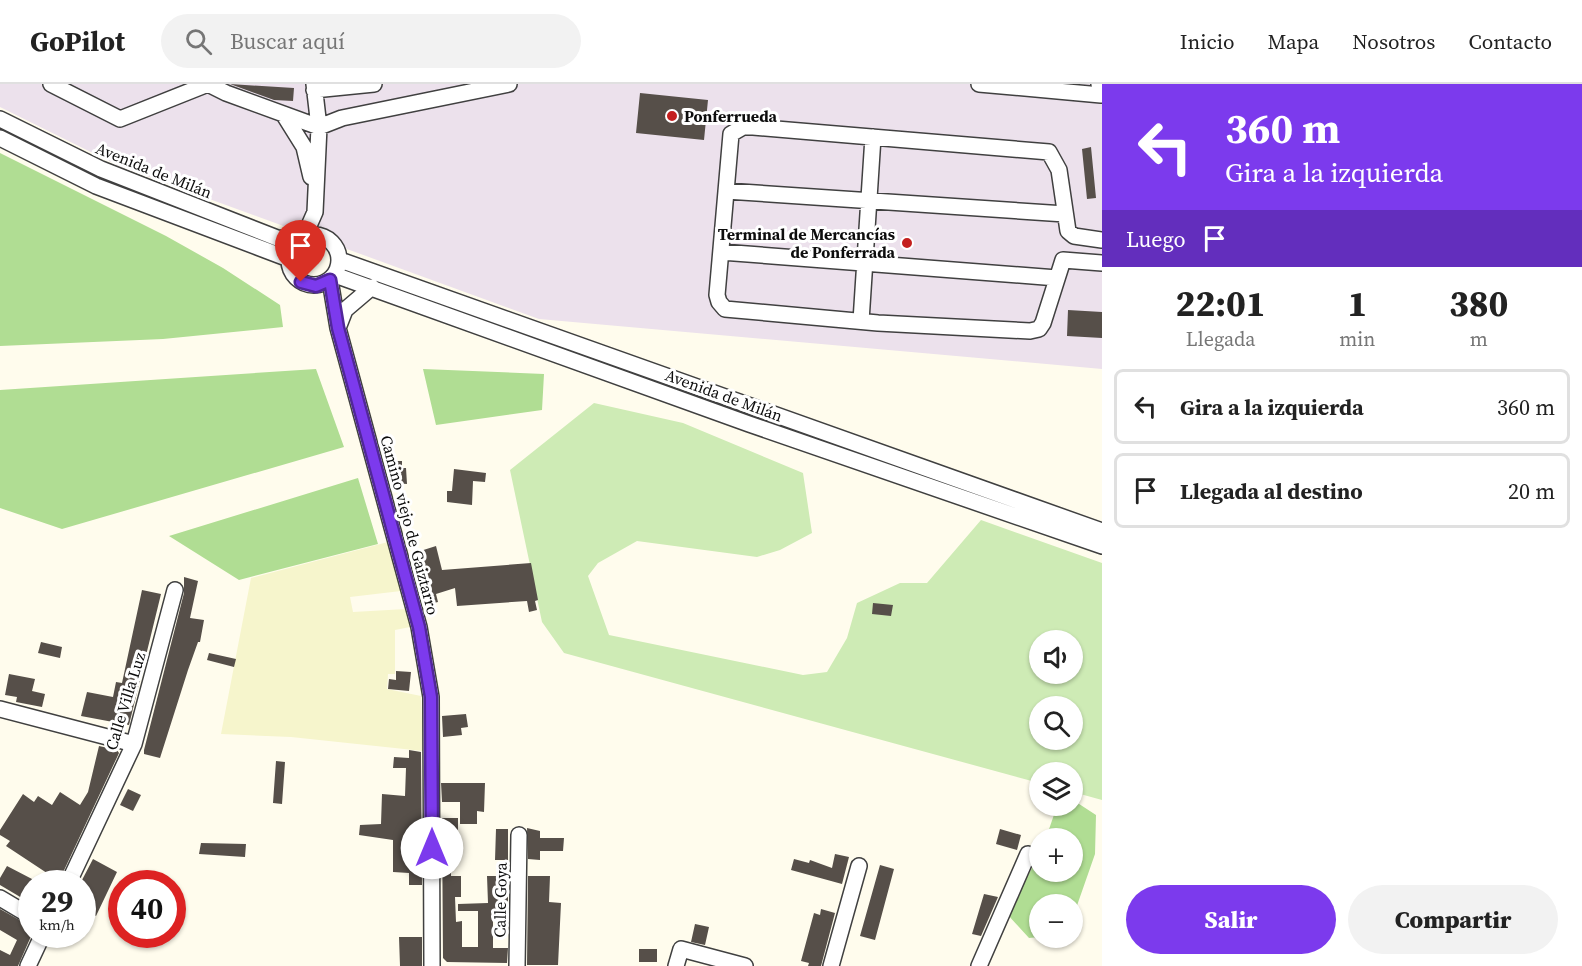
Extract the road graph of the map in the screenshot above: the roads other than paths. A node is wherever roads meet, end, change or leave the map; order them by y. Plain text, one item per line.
1 (51, 84) edge
2 (208, 84) edge
3 (374, 84) edge
4 (509, 84) edge
5 (979, 84) edge
6 (1100, 84) edge
7 (314, 87) edge
8 (284, 114) junction
9 (0, 119) edge
10 (319, 127) junction
11 (873, 136) junction
12 (0, 138) edge
13 (726, 190) junction
14 (870, 200) junction
15 (315, 208) junction
16 (1065, 214) junction
17 (1068, 231) junction
18 (302, 238) junction
19 (328, 239) junction
20 (1102, 240) edge
21 (721, 252) junction
22 (289, 260) junction
23 (340, 260) junction
24 (1063, 260) junction
25 (1102, 262) edge
26 (865, 263) junction
27 (333, 278) junction
28 (1057, 278) junction
29 (316, 286) junction
30 (372, 287) junction
31 (335, 312) junction
32 (861, 321) junction
33 (338, 328) junction
34 (1102, 531) edge
35 (1102, 546) edge
36 (175, 590) dead end
37 (0, 709) edge
38 (134, 744) junction
39 (519, 836) dead end
40 (1028, 854) dead end
41 (859, 866) dead end
42 (75, 870) edge
43 (0, 898) edge
44 (18, 909) edge
45 (36, 948) edge
46 (28, 966) edge
47 (432, 966) edge
48 (517, 966) edge
49 (676, 966) edge
50 (745, 966) edge
51 (831, 966) edge
52 (978, 966) edge

1 - 2 street
2 - 8 street
3 - 7 street
4 - 10 street
5 - 6 street
7 - 10 street
8 - 10 street
8 - 15 street
9 - 18 street, Avenida de Milán
10 - 15 street
11 - 13 street
11 - 14 street
11 - 16 street
12 - 22 street, Avenida de Milán
13 - 14 street
13 - 21 street
14 - 16 street
14 - 26 street
15 - 18 street
15 - 19 street
16 - 17 street
17 - 20 street
17 - 24 street
18 - 19 street
18 - 22 street
19 - 23 street
21 - 26 street
21 - 32 street
22 - 29 street
23 - 27 street
23 - 34 street, Avenida de Milán
24 - 25 street
24 - 28 street
26 - 28 street
26 - 32 street
27 - 29 street
27 - 30 street, Avenida de Milán
27 - 31 street, Camino viejo de Gaiztarro
28 - 32 street
29 - 31 street, Camino viejo de Gaiztarro
30 - 33 street
30 - 35 street, Avenida de Milán
31 - 33 street, Camino viejo de Gaiztarro
33 - 47 street, Camino viejo de Gaiztarro
36 - 38 street, Calle Villa Luz
37 - 38 street
38 - 42 street, Calle Villa Luz
39 - 48 street, Calle Goya
40 - 52 street
41 - 51 street
43 - 44 street
45 - 46 street
49 - 50 street

